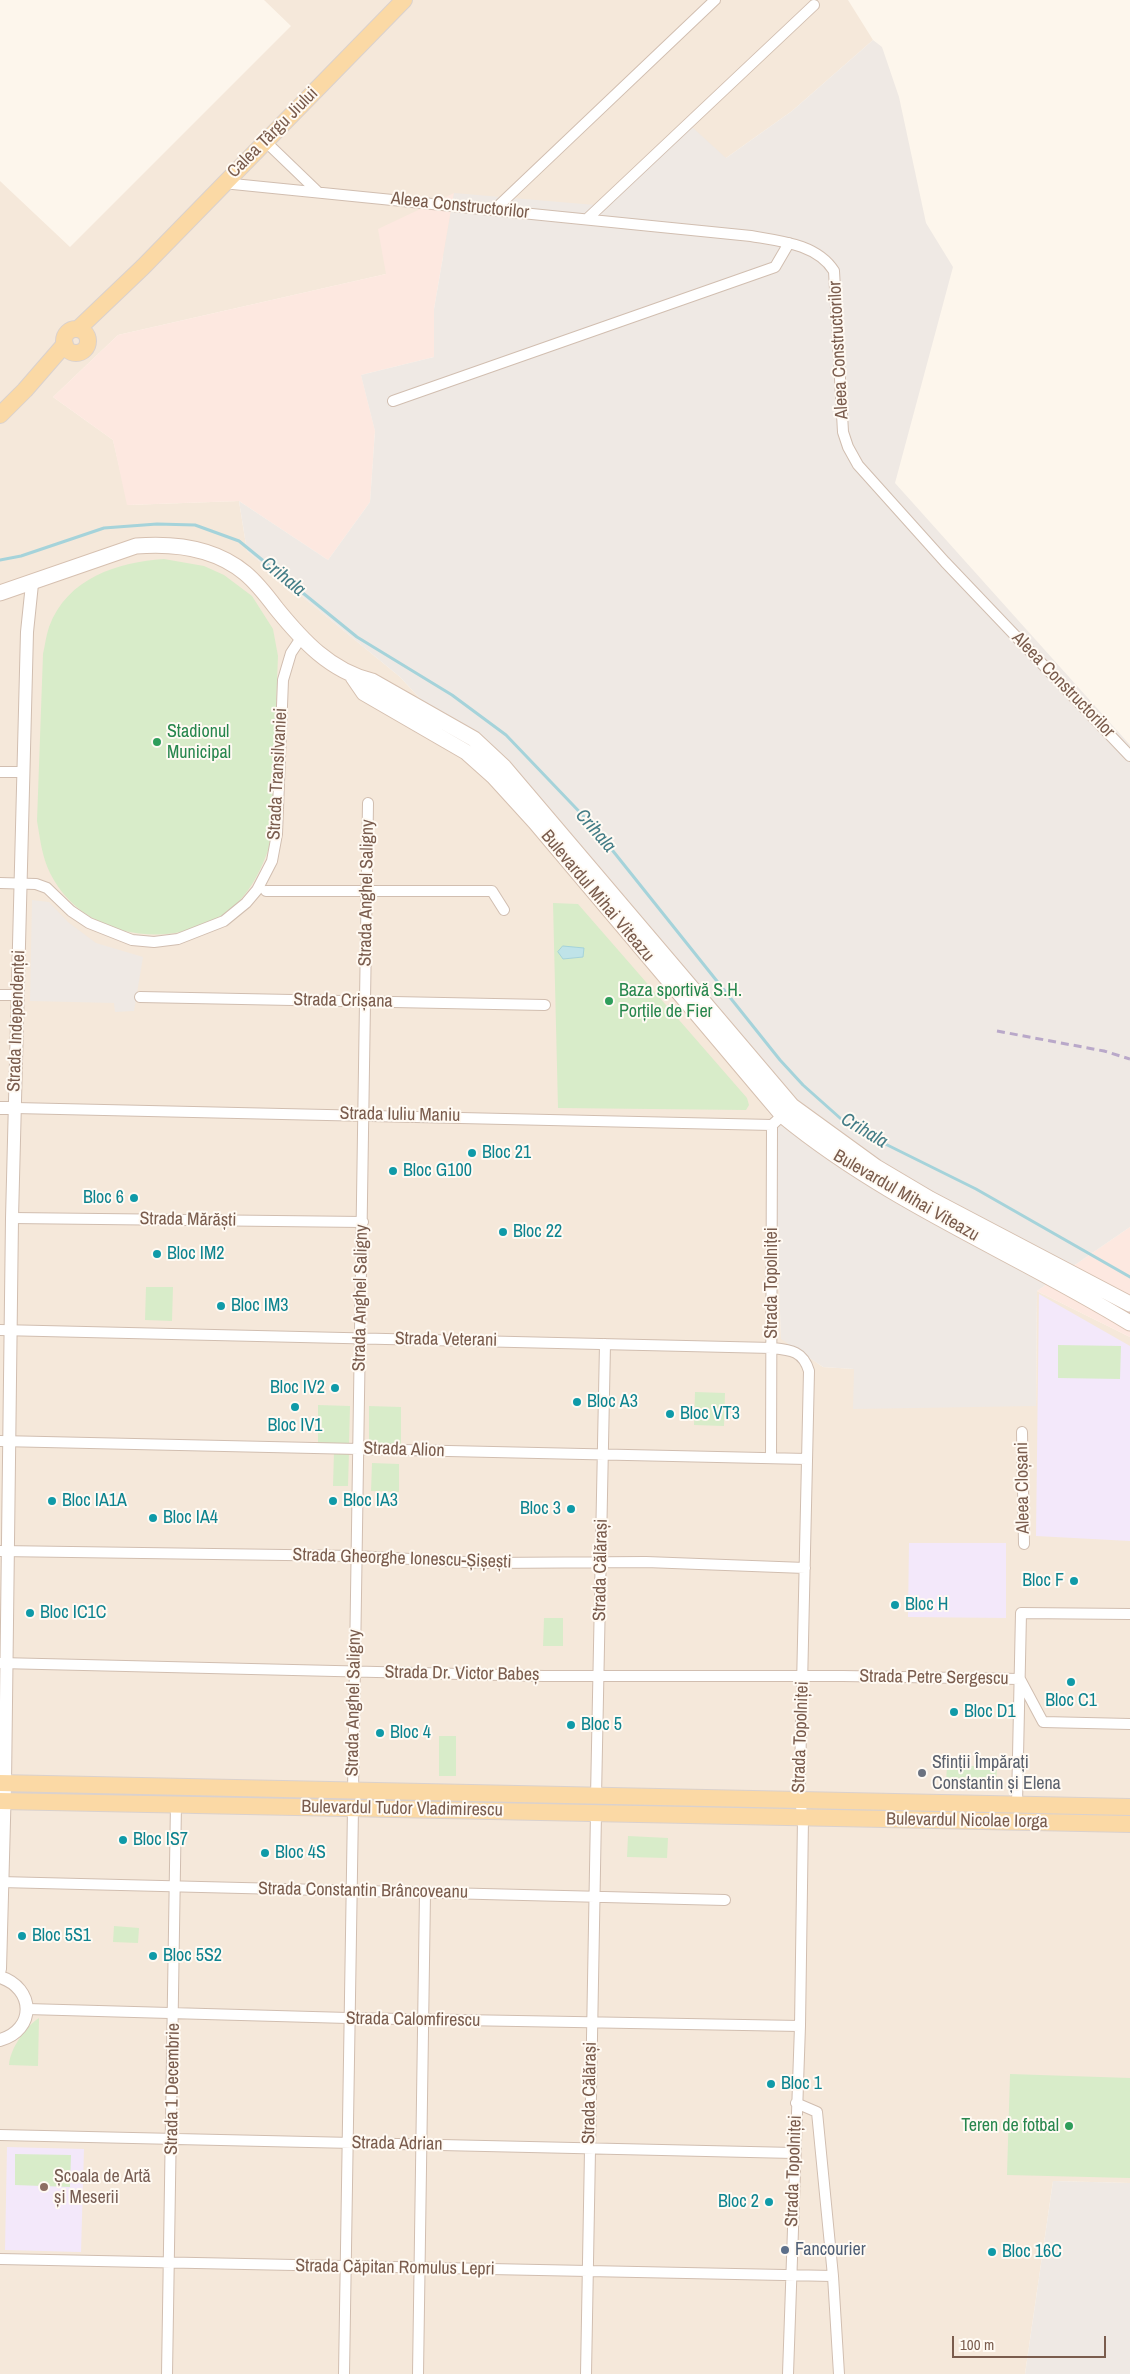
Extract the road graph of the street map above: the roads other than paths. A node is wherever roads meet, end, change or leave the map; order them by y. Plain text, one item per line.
1 (404, 0) edge
2 (715, 0) edge
3 (814, 5) dead end
4 (265, 141) junction
5 (223, 183) junction
6 (318, 192) junction
7 (495, 209) junction
8 (586, 219) junction
9 (789, 243) junction
10 (393, 401) dead end
11 (0, 415) edge
12 (32, 584) junction
13 (0, 593) edge
14 (300, 638) junction
15 (1130, 756) edge
16 (0, 772) edge
17 (24, 772) junction
18 (368, 804) dead end
19 (0, 883) edge
20 (21, 883) junction
21 (266, 891) dead end
22 (367, 891) junction
23 (504, 910) dead end
24 (0, 995) edge
25 (18, 995) junction
26 (140, 997) dead end
27 (366, 1002) junction
28 (545, 1005) dead end
29 (0, 1108) edge
30 (15, 1108) junction
31 (364, 1114) junction
32 (783, 1115) junction
33 (12, 1218) junction
34 (363, 1222) junction
35 (996, 1241) junction
36 (1130, 1304) edge
37 (1130, 1323) edge
38 (6, 1330) edge
39 (360, 1338) junction
40 (605, 1344) junction
41 (772, 1348) junction
42 (1022, 1432) dead end
43 (5, 1441) edge
44 (358, 1449) junction
45 (604, 1456) junction
46 (771, 1458) junction
47 (807, 1459) junction
48 (1024, 1544) dead end
49 (4, 1551) edge
50 (356, 1556) junction
51 (600, 1563) junction
52 (805, 1568) junction
53 (1130, 1614) edge
54 (3, 1663) edge
55 (354, 1672) junction
56 (599, 1676) junction
57 (803, 1676) junction
58 (1020, 1679) junction
59 (1130, 1724) edge
60 (2, 1783) edge
61 (353, 1800) junction
62 (2, 1801) edge
63 (800, 1801) junction
64 (176, 1803) junction
65 (1018, 1804) junction
66 (596, 1805) junction
67 (1130, 1807) edge
68 (803, 1818) junction
69 (1130, 1824) edge
70 (1, 1882) edge
71 (175, 1886) junction
72 (351, 1891) junction
73 (425, 1893) junction
74 (593, 1896) junction
75 (726, 1900) dead end
76 (0, 1969) edge
77 (0, 1977) edge
78 (27, 2009) junction
79 (175, 2014) junction
80 (348, 2018) junction
81 (424, 2020) junction
82 (592, 2023) junction
83 (800, 2026) junction
84 (0, 2040) edge
85 (796, 2103) junction
86 (0, 2135) edge
87 (172, 2139) junction
88 (347, 2144) junction
89 (422, 2144) junction
90 (589, 2147) junction
91 (794, 2153) junction
92 (0, 2259) edge
93 (169, 2263) junction
94 (346, 2268) junction
95 (419, 2269) junction
96 (587, 2272) junction
97 (790, 2276) junction
98 (833, 2276) junction
99 (167, 2374) edge
100 (344, 2374) edge
101 (418, 2374) edge
102 (586, 2374) edge
103 (788, 2374) edge
104 (839, 2374) edge

1 - 4 main road, Calea Târgu Jiului
2 - 7 street
3 - 8 street
4 - 5 main road, Calea Târgu Jiului
4 - 6 street
5 - 6 street, Aleea Constructorilor
5 - 11 main road, Calea Târgu Jiului
6 - 7 street, Aleea Constructorilor
7 - 8 street, Aleea Constructorilor
8 - 9 street, Aleea Constructorilor
9 - 10 street
9 - 15 street, Aleea Constructorilor
12 - 13 main road, Bulevardul Mihai Viteazu
12 - 14 main road, Bulevardul Mihai Viteazu
12 - 17 street, Strada Independenței
14 - 20 street, Strada Transilvaniei
14 - 32 main road, Bulevardul Mihai Viteazu
16 - 17 street
17 - 20 street, Strada Independenței
18 - 22 street, Strada Anghel Saligny
19 - 20 street, Strada Transilvaniei
20 - 25 street, Strada Independenței
21 - 22 street
22 - 23 street
22 - 27 street, Strada Anghel Saligny
24 - 25 street
25 - 30 street, Strada Independenței
26 - 27 street, Strada Crișana
27 - 28 street, Strada Crișana
27 - 31 street, Strada Anghel Saligny
29 - 30 street, Strada Iuliu Maniu
30 - 31 street, Strada Iuliu Maniu
30 - 33 street, Strada Independenței
31 - 32 street, Strada Iuliu Maniu
31 - 34 street, Strada Anghel Saligny
32 - 35 main road, Bulevardul Mihai Viteazu
32 - 41 street, Strada Topolniței
33 - 34 street, Strada Mărăști
33 - 38 street, Strada Independenței
34 - 39 street, Strada Anghel Saligny
35 - 36 main road, Bulevardul Mihai Viteazu
35 - 37 main road, Bulevardul Mihai Viteazu
38 - 39 street, Strada Veterani
38 - 43 street, Strada Independenței
39 - 40 street, Strada Veterani
39 - 44 street, Strada Anghel Saligny
40 - 41 street, Strada Veterani
40 - 45 street, Strada Călărași
41 - 46 street
41 - 47 street, Strada Topolniței
42 - 48 street, Aleea Cloșani
43 - 44 street, Strada Alion
43 - 49 street, Strada Independenței
44 - 45 street, Strada Alion
44 - 50 street, Strada Anghel Saligny
45 - 46 street, Strada Alion
45 - 51 street, Strada Călărași
46 - 47 street, Strada Alion
47 - 52 street, Strada Topolniței
49 - 50 street, Strada Gheorghe Ionescu-Șișești
49 - 54 street, Strada Independenței
50 - 51 street, Strada Gheorghe Ionescu-Șișești
50 - 55 street, Strada Anghel Saligny
51 - 52 street, Strada Gheorghe Ionescu-Șișești
51 - 56 street, Strada Călărași
52 - 57 street, Strada Topolniței
53 - 58 street
54 - 55 street, Strada Dr. Victor Babeș
54 - 60 street, Strada Independenței
55 - 56 street, Strada Dr. Victor Babeș
55 - 61 street, Strada Anghel Saligny
56 - 57 street, Strada Dr. Victor Babeș
56 - 66 street, Strada Călărași
57 - 58 street, Strada Petre Sergescu
57 - 63 street, Strada Topolniței
58 - 59 street, Strada Petre Sergescu
58 - 65 street
60 - 61 main road, Bulevardul Tudor Vladimirescu
60 - 62 street, Strada Independenței
61 - 64 main road, Bulevardul Tudor Vladimirescu
61 - 66 main road, Bulevardul Tudor Vladimirescu
61 - 72 street, Strada Anghel Saligny
62 - 64 main road, Bulevardul Tudor Vladimirescu
62 - 70 street, Strada Independenței
63 - 65 main road, Bulevardul Nicolae Iorga
63 - 66 main road, Bulevardul Tudor Vladimirescu
63 - 68 street, Strada Topolniței
64 - 71 street, Strada 1 Decembrie
65 - 67 main road, Bulevardul Nicolae Iorga
66 - 68 main road, Bulevardul Tudor Vladimirescu
66 - 74 street, Strada Călărași
68 - 69 main road, Bulevardul Nicolae Iorga
68 - 83 street, Strada Topolniței
70 - 71 street, Strada Constantin Brâncoveanu
70 - 76 street, Strada Independenței
71 - 72 street, Strada Constantin Brâncoveanu
71 - 79 street, Strada 1 Decembrie
72 - 73 street, Strada Constantin Brâncoveanu
72 - 80 street, Strada Anghel Saligny
73 - 74 street, Strada Constantin Brâncoveanu
73 - 81 street
74 - 75 street, Strada Constantin Brâncoveanu
74 - 82 street, Strada Călărași
77 - 78 street
78 - 79 street, Strada Calomfirescu
78 - 84 street
79 - 80 street, Strada Calomfirescu
79 - 87 street, Strada 1 Decembrie
80 - 81 street, Strada Calomfirescu
80 - 88 street, Strada Anghel Saligny
81 - 82 street, Strada Calomfirescu
81 - 89 street
82 - 83 street, Strada Calomfirescu
82 - 90 street, Strada Călărași
83 - 85 street, Strada Topolniței
85 - 91 street, Strada Topolniței
85 - 98 street
86 - 87 street, Strada Adrian
87 - 88 street, Strada Adrian
87 - 93 street, Strada 1 Decembrie
88 - 89 street, Strada Adrian
88 - 94 street, Strada Anghel Saligny
89 - 90 street, Strada Adrian
89 - 95 street
90 - 91 street, Strada Adrian
90 - 96 street, Strada Călărași
91 - 97 street, Strada Topolniței
92 - 93 street, Strada Căpitan Romulus Lepri
93 - 94 street, Strada Căpitan Romulus Lepri
93 - 99 street, Strada 1 Decembrie
94 - 95 street, Strada Căpitan Romulus Lepri
94 - 100 street, Strada Anghel Saligny
95 - 96 street, Strada Căpitan Romulus Lepri
95 - 101 street
96 - 97 street, Strada Căpitan Romulus Lepri
96 - 102 street, Strada Călărași
97 - 98 street, Strada Căpitan Romulus Lepri
97 - 103 street, Strada Topolniței
98 - 104 street

